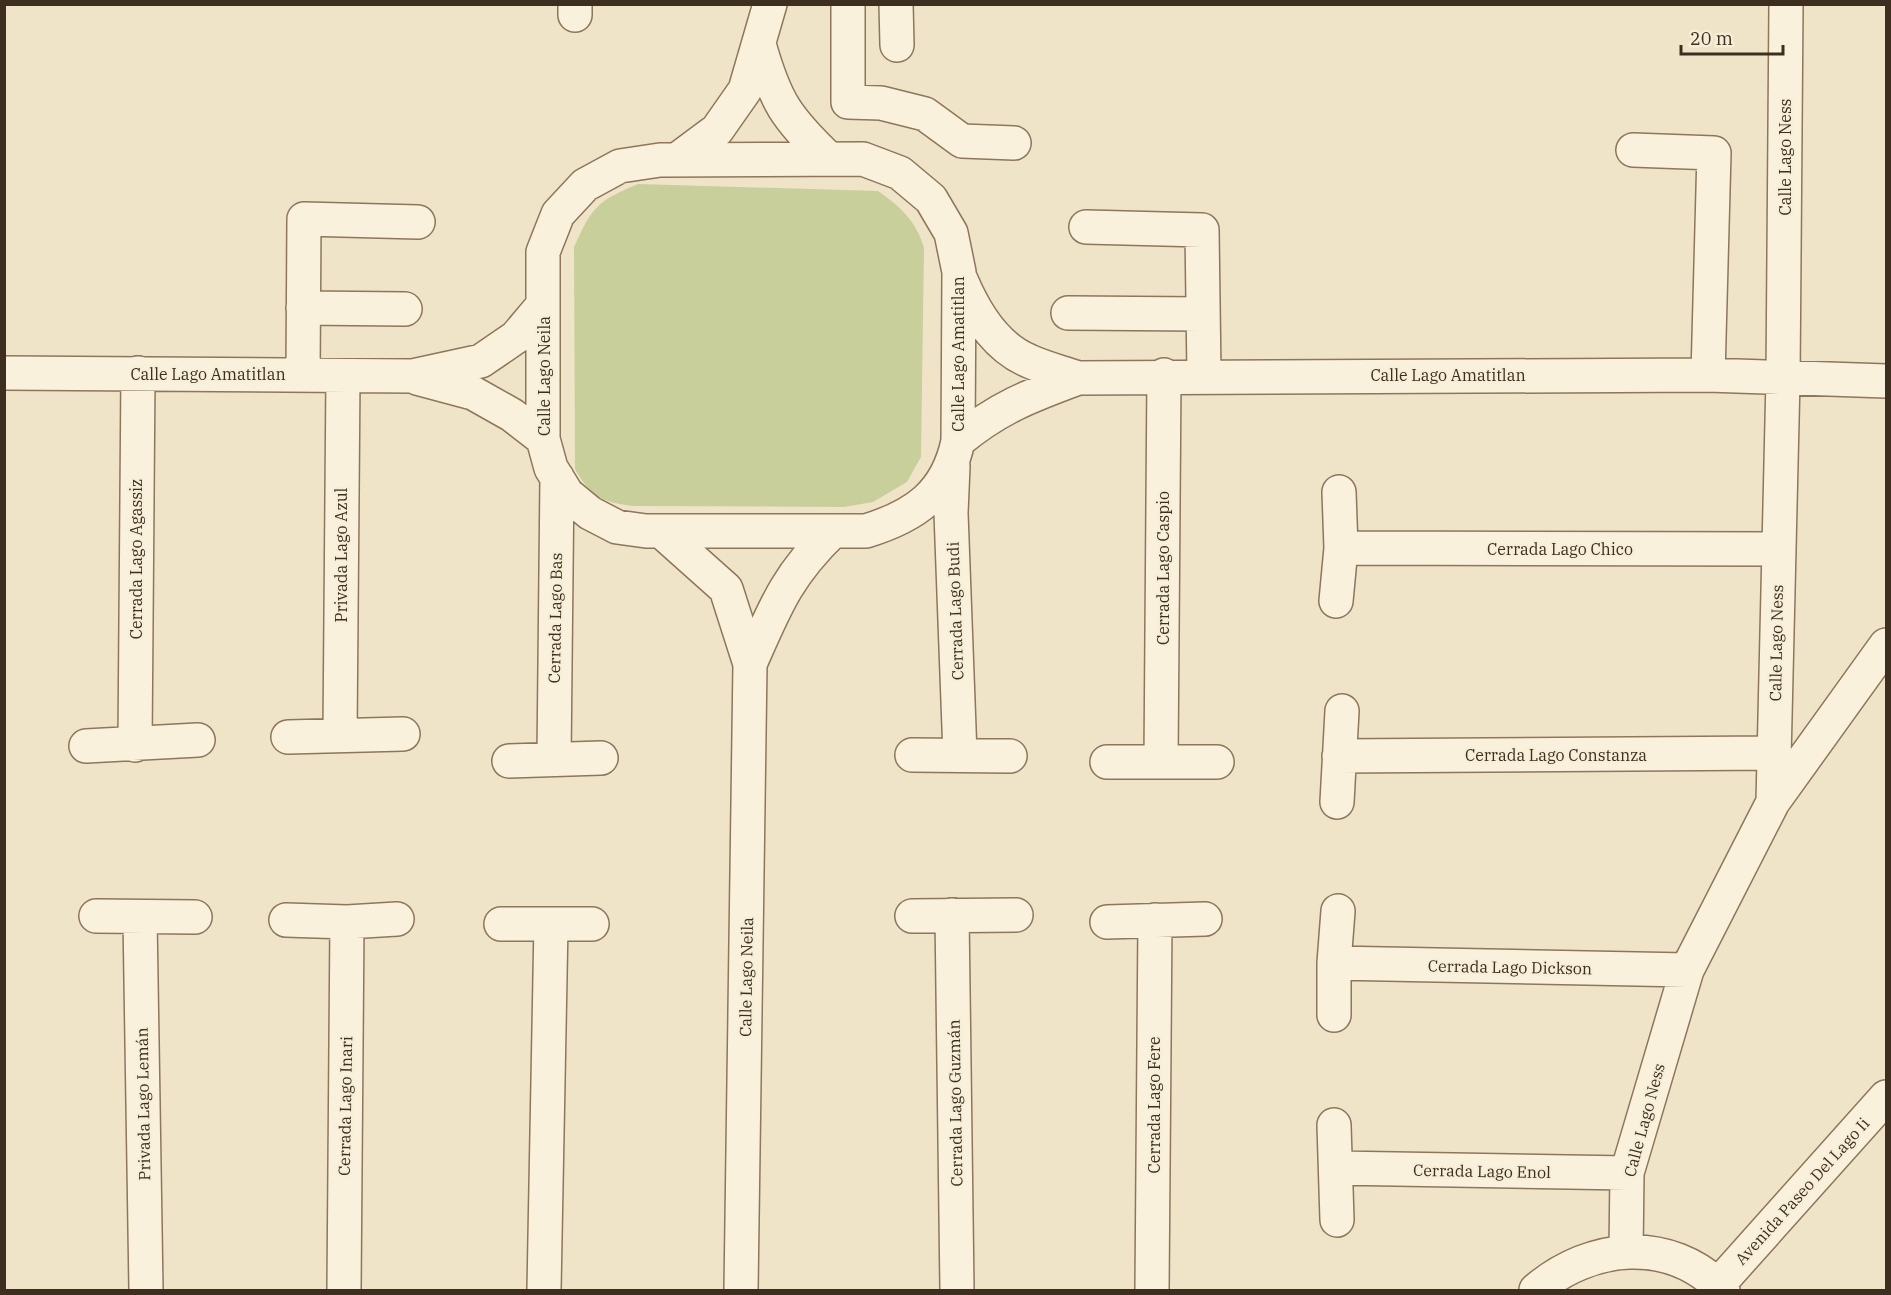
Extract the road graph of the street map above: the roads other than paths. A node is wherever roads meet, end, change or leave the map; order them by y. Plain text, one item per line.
1 (770, 4) edge
2 (848, 4) edge
3 (896, 4) edge
4 (1786, 4) edge
5 (759, 44) junction
6 (897, 45) dead end
7 (1014, 143) dead end
8 (1633, 150) dead end
9 (678, 159) junction
10 (830, 159) junction
11 (585, 185) joint
12 (418, 222) dead end
13 (1086, 227) dead end
14 (958, 272) junction
15 (543, 305) junction
16 (303, 308) junction
17 (405, 309) dead end
18 (1068, 314) dead end
19 (1202, 314) junction
20 (138, 373) junction
21 (4, 374) edge
22 (303, 375) junction
23 (342, 375) junction
24 (1164, 375) junction
25 (1204, 375) junction
26 (1708, 375) junction
27 (412, 376) junction
28 (1078, 378) junction
29 (1783, 379) junction
30 (1887, 381) edge
31 (543, 439) junction
32 (955, 454) junction
33 (557, 477) junction
34 (1339, 492) dead end
35 (661, 531) junction
36 (833, 531) junction
37 (1341, 548) junction
38 (1779, 549) junction
39 (1336, 601) dead end
40 (1887, 645) edge
41 (750, 664) junction
42 (1342, 711) dead end
43 (403, 734) dead end
44 (340, 735) junction
45 (288, 737) dead end
46 (198, 740) dead end
47 (135, 745) junction
48 (86, 746) dead end
49 (1773, 753) junction
50 (912, 755) dead end
51 (960, 755) junction
52 (1010, 756) dead end
53 (1339, 756) junction
54 (601, 758) dead end
55 (554, 759) junction
56 (508, 760) dead end
57 (1107, 762) dead end
58 (1161, 762) junction
59 (1217, 762) dead end
60 (1337, 802) dead end
61 (1773, 802) junction
62 (1338, 911) dead end
63 (952, 915) junction
64 (1016, 915) dead end
65 (96, 916) dead end
66 (912, 916) dead end
67 (195, 917) dead end
68 (140, 918) junction
69 (397, 919) dead end
70 (1205, 919) dead end
71 (286, 920) dead end
72 (1155, 920) junction
73 (347, 922) junction
74 (1107, 922) dead end
75 (501, 924) dead end
76 (551, 924) junction
77 (592, 924) dead end
78 (1334, 963) junction
79 (1687, 970) junction
80 (1334, 1015) dead end
81 (1887, 1097) edge
82 (1334, 1125) dead end
83 (1337, 1168) junction
84 (1627, 1173) junction
85 (1337, 1220) dead end
86 (1626, 1252) junction
87 (1720, 1288) edge
88 (146, 1290) edge
89 (344, 1290) edge
90 (544, 1290) edge
91 (741, 1290) edge
92 (957, 1290) edge
93 (1152, 1290) edge
94 (1536, 1290) edge

1 - 5 street
2 - 7 street
3 - 6 street
4 - 29 street, Calle Lago Ness
5 - 9 street
5 - 10 street
8 - 26 street
9 - 10 street, Calle Lago Amatitlan
9 - 11 street, Calle Lago Amatitlan
10 - 14 street, Calle Lago Amatitlan
11 - 15 street, Calle Lago Neila
12 - 16 street
13 - 19 street
14 - 28 street
14 - 32 street, Calle Lago Amatitlan
15 - 27 street, Calle Lago Amatitlan
15 - 31 street, Calle Lago Neila
16 - 17 street
16 - 22 street
18 - 19 street
19 - 25 street
20 - 21 street, Calle Lago Amatitlan
20 - 22 street, Calle Lago Amatitlan
20 - 47 street, Cerrada Lago Agassiz
22 - 23 street, Calle Lago Amatitlan
23 - 27 street, Calle Lago Amatitlan
23 - 44 street, Privada Lago Azul
24 - 25 street, Calle Lago Amatitlan
24 - 28 street, Calle Lago Amatitlan
24 - 58 street, Cerrada Lago Caspio
25 - 26 street, Calle Lago Amatitlan
26 - 29 street, Calle Lago Amatitlan
27 - 31 street, Calle Lago Amatitlan
28 - 32 street
29 - 30 street, Calle Lago Amatitlan
29 - 38 street, Calle Lago Ness
31 - 33 street, Calle Lago Neila
32 - 36 street
32 - 51 street, Cerrada Lago Budi
33 - 35 street, Calle Lago Neila
33 - 55 street, Cerrada Lago Bas
34 - 37 street
35 - 36 street, Calle Lago Neila
35 - 41 street
36 - 41 street
37 - 38 street, Cerrada Lago Chico
37 - 39 street
38 - 49 street, Calle Lago Ness
40 - 61 street
41 - 91 street, Calle Lago Neila
42 - 53 street
43 - 44 street
44 - 45 street
46 - 47 street
47 - 48 street
49 - 53 street, Cerrada Lago Constanza
49 - 61 street, Calle Lago Ness
50 - 51 street
51 - 52 street
53 - 60 street
54 - 55 street
55 - 56 street
57 - 58 street
58 - 59 street
61 - 79 street, Calle Lago Ness
62 - 78 street
63 - 64 street
63 - 66 street
63 - 92 street, Cerrada Lago Guzmán
65 - 68 street
67 - 68 street
68 - 88 street, Privada Lago Lemán
69 - 73 street
70 - 72 street
71 - 73 street
72 - 74 street
72 - 93 street, Cerrada Lago Fere
73 - 89 street, Cerrada Lago Inari
75 - 76 street
76 - 77 street
76 - 90 street
78 - 79 street, Cerrada Lago Dickson
78 - 80 street
79 - 84 street, Calle Lago Ness
81 - 87 street, Avenida Paseo Del Lago Ii
82 - 83 street
83 - 84 street, Cerrada Lago Enol
83 - 85 street
84 - 86 street, Calle Lago Ness
86 - 87 street
86 - 94 street

